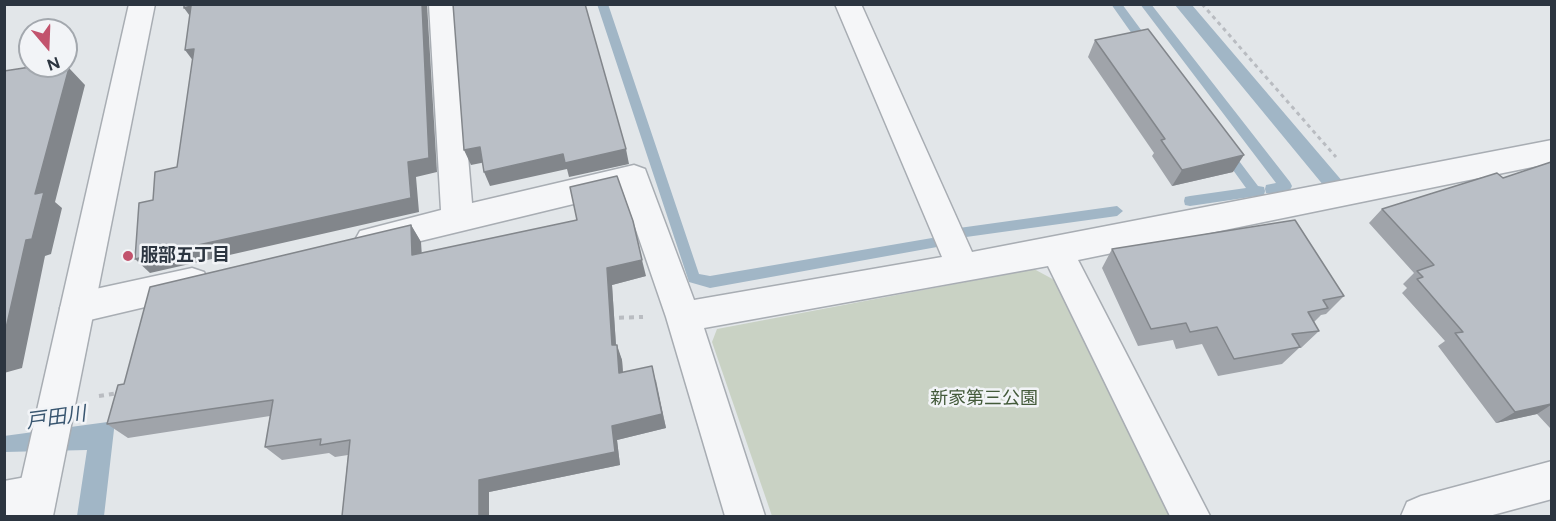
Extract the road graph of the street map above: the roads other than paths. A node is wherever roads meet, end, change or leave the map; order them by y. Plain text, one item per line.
1 (142, 4) edge
2 (441, 4) edge
3 (848, 4) edge
4 (1551, 151) edge
5 (458, 220) junction
6 (342, 247) edge
7 (1057, 251) junction
8 (963, 268) junction
9 (216, 276) edge
10 (77, 308) junction
11 (683, 317) junction
12 (1551, 480) edge
13 (29, 496) edge
14 (745, 516) edge
15 (1190, 516) edge
16 (1421, 516) edge

1 - 10 street
2 - 5 street
3 - 8 street
4 - 7 street
5 - 6 street
5 - 11 street
7 - 8 street
7 - 15 street
8 - 11 street
9 - 10 street
10 - 13 street
11 - 14 street
12 - 16 street

